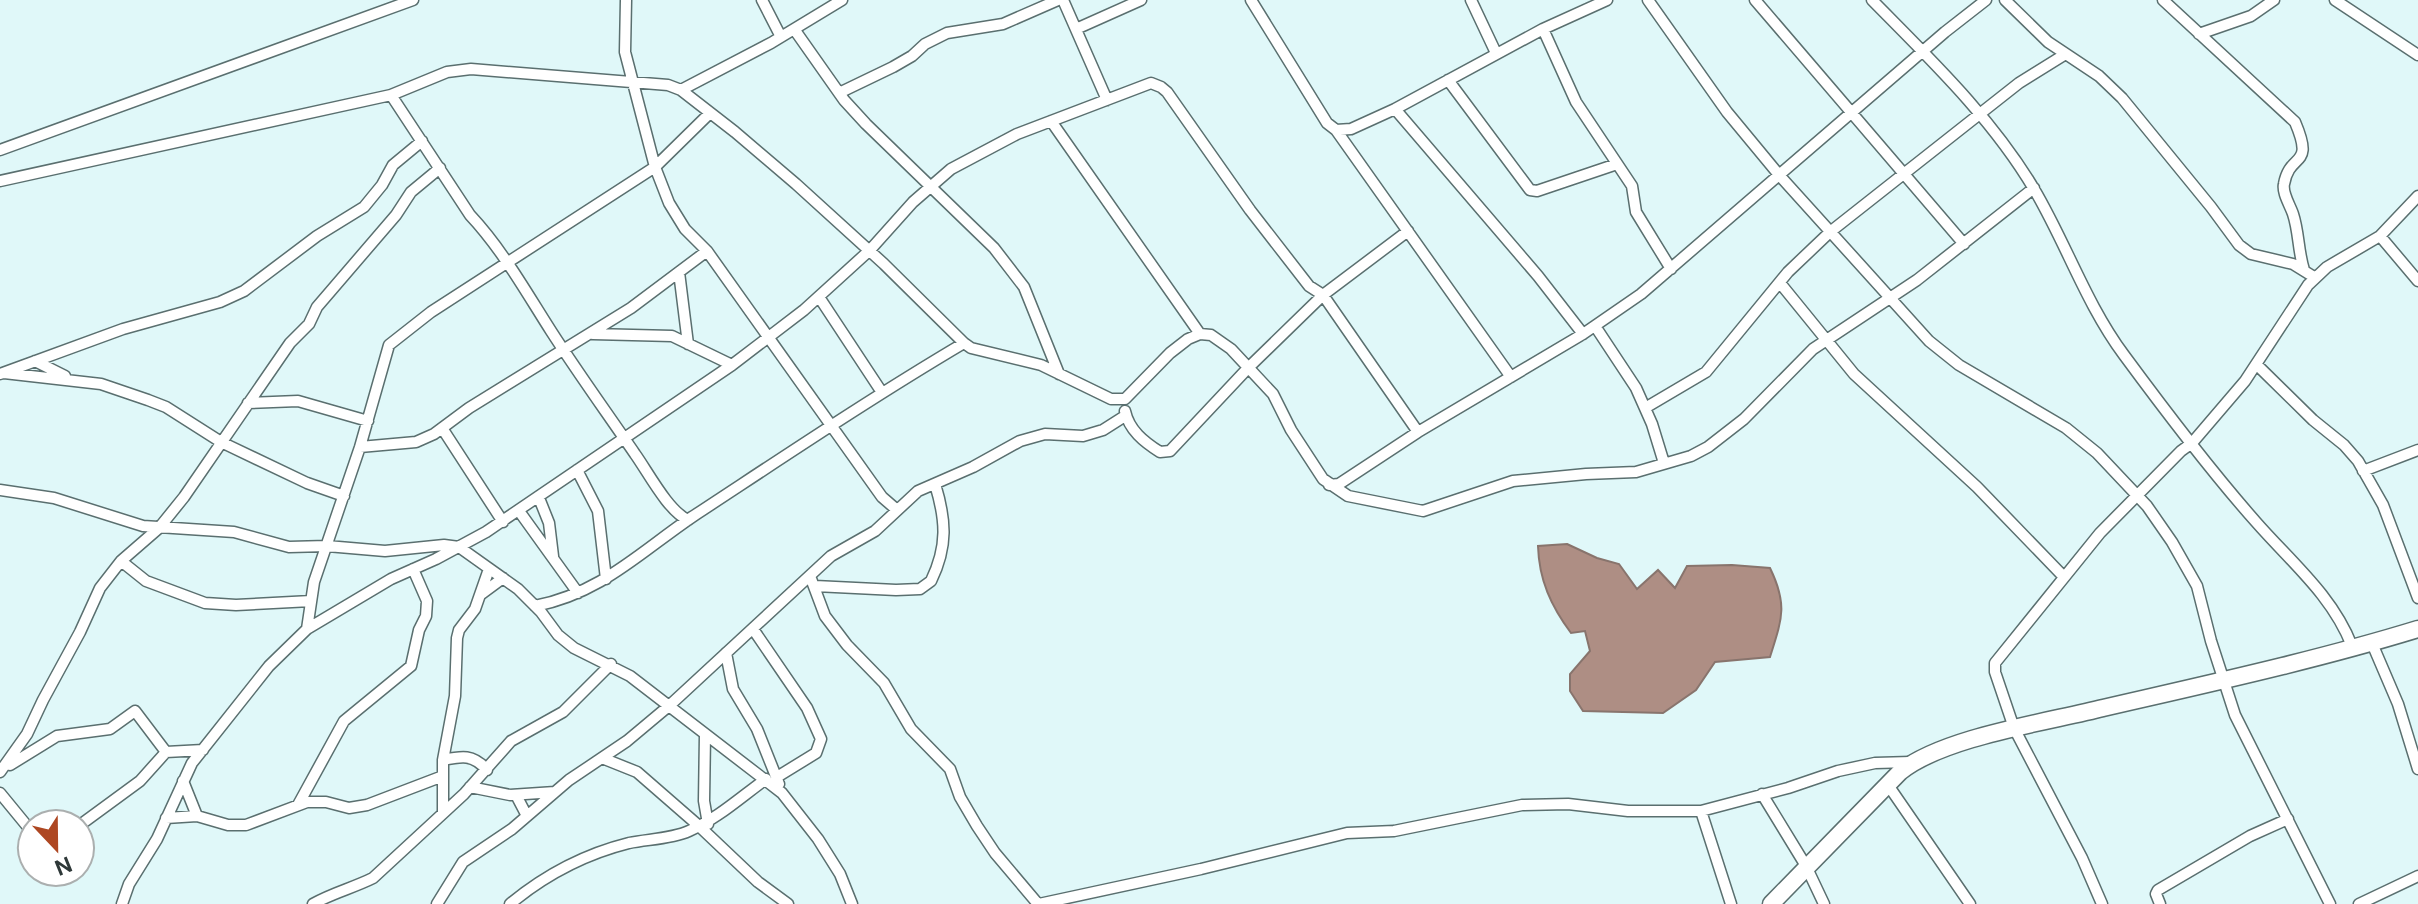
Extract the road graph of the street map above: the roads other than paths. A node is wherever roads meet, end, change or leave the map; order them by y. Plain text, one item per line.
1 (413, 0) edge
2 (626, 0) edge
3 (762, 0) edge
4 (842, 0) edge
5 (1060, 0) edge
6 (1141, 0) edge
7 (1251, 0) edge
8 (1471, 0) edge
9 (1607, 0) edge
10 (1648, 0) edge
11 (1755, 0) edge
12 (1872, 0) edge
13 (1986, 0) edge
14 (2005, 0) edge
15 (2163, 0) edge
16 (2274, 0) edge
17 (2335, 0) edge
18 (826, 4) edge
19 (794, 29) junction
20 (1076, 29) junction
21 (1543, 29) junction
22 (2199, 34) junction
23 (781, 37) junction
24 (2048, 42) junction
25 (1922, 52) junction
26 (1496, 53) junction
27 (2064, 55) junction
28 (2418, 55) edge
29 (2042, 66) junction
30 (631, 80) junction
31 (1448, 80) junction
32 (681, 90) junction
33 (839, 93) junction
34 (391, 95) junction
35 (1107, 100) junction
36 (1395, 109) junction
37 (710, 113) junction
38 (1851, 114) junction
39 (1980, 114) junction
40 (1051, 121) junction
41 (1336, 130) junction
42 (422, 141) junction
43 (0, 150) edge
44 (1617, 164) junction
45 (655, 167) junction
46 (440, 168) junction
47 (1905, 174) junction
48 (1780, 176) junction
49 (0, 181) edge
50 (932, 185) junction
51 (2034, 188) junction
52 (2418, 196) edge
53 (1408, 231) junction
54 (1830, 232) junction
55 (2380, 236) junction
56 (1964, 244) junction
57 (870, 250) junction
58 (707, 251) junction
59 (507, 264) junction
60 (1671, 269) junction
61 (2304, 270) junction
62 (679, 272) junction
63 (2314, 277) junction
64 (2418, 281) edge
65 (1780, 283) junction
66 (1323, 295) junction
67 (819, 297) junction
68 (1890, 299) junction
69 (1595, 326) junction
70 (592, 334) junction
71 (1200, 334) junction
72 (1583, 334) junction
73 (769, 337) junction
74 (1826, 341) junction
75 (964, 343) junction
76 (688, 344) junction
77 (562, 348) junction
78 (35, 361) junction
79 (732, 365) junction
80 (2257, 365) junction
81 (1248, 368) junction
82 (2, 374) edge
83 (1059, 374) junction
84 (1511, 377) junction
85 (72, 379) junction
86 (881, 391) junction
87 (1125, 399) junction
88 (248, 403) junction
89 (1645, 408) junction
90 (1125, 416) junction
91 (368, 421) junction
92 (831, 425) junction
93 (442, 428) junction
94 (1418, 432) junction
95 (624, 438) junction
96 (221, 442) junction
97 (2192, 443) junction
98 (360, 447) junction
99 (2418, 450) edge
100 (1664, 463) junction
101 (577, 470) junction
102 (2363, 471) junction
103 (935, 484) junction
104 (1329, 485) junction
105 (0, 490) edge
106 (22, 493) junction
107 (2137, 494) junction
108 (344, 496) junction
109 (0, 497) edge
110 (539, 498) junction
111 (897, 510) junction
112 (519, 511) junction
113 (688, 520) junction
114 (503, 522) junction
115 (159, 528) junction
116 (327, 546) junction
117 (459, 547) junction
118 (553, 556) junction
119 (121, 561) junction
120 (413, 569) junction
121 (489, 569) junction
122 (2063, 576) junction
123 (503, 578) junction
124 (606, 579) junction
125 (812, 581) junction
126 (578, 593) junction
127 (480, 595) junction
128 (2418, 598) edge
129 (311, 601) junction
130 (535, 606) junction
131 (307, 629) junction
132 (753, 629) junction
133 (2418, 629) edge
134 (2371, 641) junction
135 (2352, 646) junction
136 (726, 653) junction
137 (611, 664) junction
138 (2223, 679) junction
139 (670, 705) junction
140 (2014, 728) junction
141 (705, 735) junction
142 (203, 750) junction
143 (166, 752) junction
144 (602, 758) junction
145 (443, 760) junction
146 (1913, 762) junction
147 (2418, 769) edge
148 (487, 770) junction
149 (0, 772) edge
150 (443, 776) junction
151 (772, 778) junction
152 (183, 781) junction
153 (308, 785) junction
154 (1888, 785) junction
155 (470, 787) junction
156 (555, 792) junction
157 (0, 793) edge
158 (1762, 794) junction
159 (516, 795) junction
160 (326, 802) junction
161 (298, 805) junction
162 (1701, 811) junction
163 (16, 812) edge
164 (443, 812) junction
165 (96, 813) edge
166 (197, 816) junction
167 (527, 816) junction
168 (166, 818) junction
169 (2288, 819) junction
170 (704, 823) junction
171 (1806, 866) junction
172 (2418, 876) edge
173 (122, 904) edge
174 (313, 904) edge
175 (437, 904) edge
176 (510, 904) edge
177 (788, 904) edge
178 (852, 904) edge
179 (1039, 904) edge
180 (1731, 904) edge
181 (1771, 904) edge
182 (1824, 904) edge
183 (1970, 904) edge
184 (2102, 904) edge
185 (2160, 904) edge
186 (2330, 904) edge
187 (2359, 904) edge

1 - 43 street
2 - 30 street
3 - 23 street
4 - 18 street
5 - 20 street
5 - 33 street
6 - 20 street
7 - 41 street
8 - 26 street
9 - 21 street
10 - 48 street
11 - 38 street
12 - 25 street
13 - 25 street
14 - 24 street
15 - 22 street
16 - 22 street
17 - 28 street
18 - 19 street
19 - 23 street
19 - 33 street
20 - 35 street
21 - 26 street
21 - 44 street
22 - 61 street
23 - 32 street
24 - 27 street
24 - 29 street
25 - 38 street
25 - 39 street
26 - 31 street
27 - 29 street
27 - 61 street
29 - 39 street
30 - 32 street
30 - 34 street
30 - 45 street
31 - 36 street
31 - 44 street
32 - 37 street
33 - 50 street
34 - 42 street
34 - 49 street
35 - 40 street
35 - 66 street
36 - 41 street
36 - 72 street
37 - 45 street
37 - 57 street
38 - 47 street
38 - 48 street
39 - 47 street
39 - 51 street
40 - 50 street
40 - 71 street
41 - 53 street
42 - 46 street
42 - 78 street
44 - 60 street
45 - 58 street
45 - 59 street
46 - 59 street
46 - 88 street
47 - 54 street
47 - 56 street
48 - 54 street
48 - 60 street
50 - 57 street
50 - 83 street
51 - 56 street
51 - 97 street
52 - 55 street
53 - 66 street
53 - 84 street
54 - 65 street
54 - 68 street
55 - 63 street
55 - 64 street
56 - 68 street
57 - 67 street
57 - 75 street
58 - 62 street
58 - 73 street
59 - 77 street
59 - 91 street
60 - 69 street
61 - 63 street
62 - 70 street
62 - 76 street
63 - 80 street
65 - 74 street
65 - 89 street
66 - 81 street
66 - 94 street
67 - 73 street
67 - 86 street
68 - 74 street
68 - 107 street
69 - 72 street
69 - 89 street
70 - 76 street
70 - 77 street
71 - 81 street
71 - 87 street
72 - 84 street
73 - 79 street
73 - 92 street
74 - 100 street
74 - 122 street
75 - 83 street
75 - 86 street
76 - 79 street
77 - 93 street
77 - 95 street
78 - 82 street
78 - 85 street
79 - 95 street
80 - 97 street
80 - 102 street
81 - 90 street
81 - 104 street
82 - 85 street
83 - 87 street
84 - 94 street
85 - 96 street
86 - 92 street
87 - 90 street
88 - 91 street
88 - 96 street
89 - 100 street
90 - 103 street
91 - 98 street
92 - 111 street
92 - 113 street
93 - 98 street
93 - 114 street
94 - 104 street
95 - 101 street
95 - 113 street
96 - 108 street
96 - 115 street
97 - 107 street
97 - 135 street
98 - 108 street
99 - 102 street
100 - 104 street
101 - 110 street
101 - 124 street
102 - 128 street
103 - 111 street
103 - 125 street
105 - 106 street
106 - 109 street
106 - 115 street
107 - 122 street
107 - 138 street
108 - 116 street
110 - 112 street
110 - 118 street
111 - 125 street
112 - 114 street
112 - 118 street
113 - 124 street
114 - 117 street
115 - 116 street
115 - 119 street
116 - 117 street
116 - 129 street
117 - 120 street
117 - 121 street
118 - 126 street
119 - 129 street
119 - 149 street
120 - 131 street
120 - 153 street
121 - 123 street
121 - 127 street
122 - 140 street
123 - 127 street
123 - 130 street
124 - 126 street
125 - 132 street
125 - 179 street
126 - 130 street
127 - 145 street
129 - 131 street
130 - 137 street
131 - 142 street
132 - 136 street
132 - 151 street
133 - 134 main road
134 - 135 main road
134 - 147 street
135 - 138 main road
136 - 139 street
136 - 151 street
137 - 139 street
137 - 148 street
138 - 140 main road
138 - 169 street
139 - 141 street
139 - 144 street
140 - 146 main road
140 - 184 street
141 - 151 street
141 - 170 street
142 - 143 street
142 - 152 street
143 - 149 street
143 - 165 street
144 - 156 street
144 - 170 street
145 - 148 street
145 - 150 street
146 - 154 main road
146 - 158 street
148 - 155 street
150 - 160 street
150 - 164 street
151 - 170 street
151 - 178 street
152 - 166 street
152 - 168 street
153 - 160 street
153 - 161 street
154 - 171 main road
154 - 183 street
155 - 159 street
155 - 164 street
156 - 159 street
156 - 167 street
157 - 163 street
158 - 162 street
158 - 171 street
159 - 167 street
160 - 161 street
161 - 166 street
162 - 179 street
162 - 180 street
164 - 174 street
166 - 168 street
167 - 175 street
168 - 173 street
169 - 185 street
169 - 186 street
170 - 176 street
170 - 177 street
171 - 181 main road
171 - 182 street
172 - 187 street

